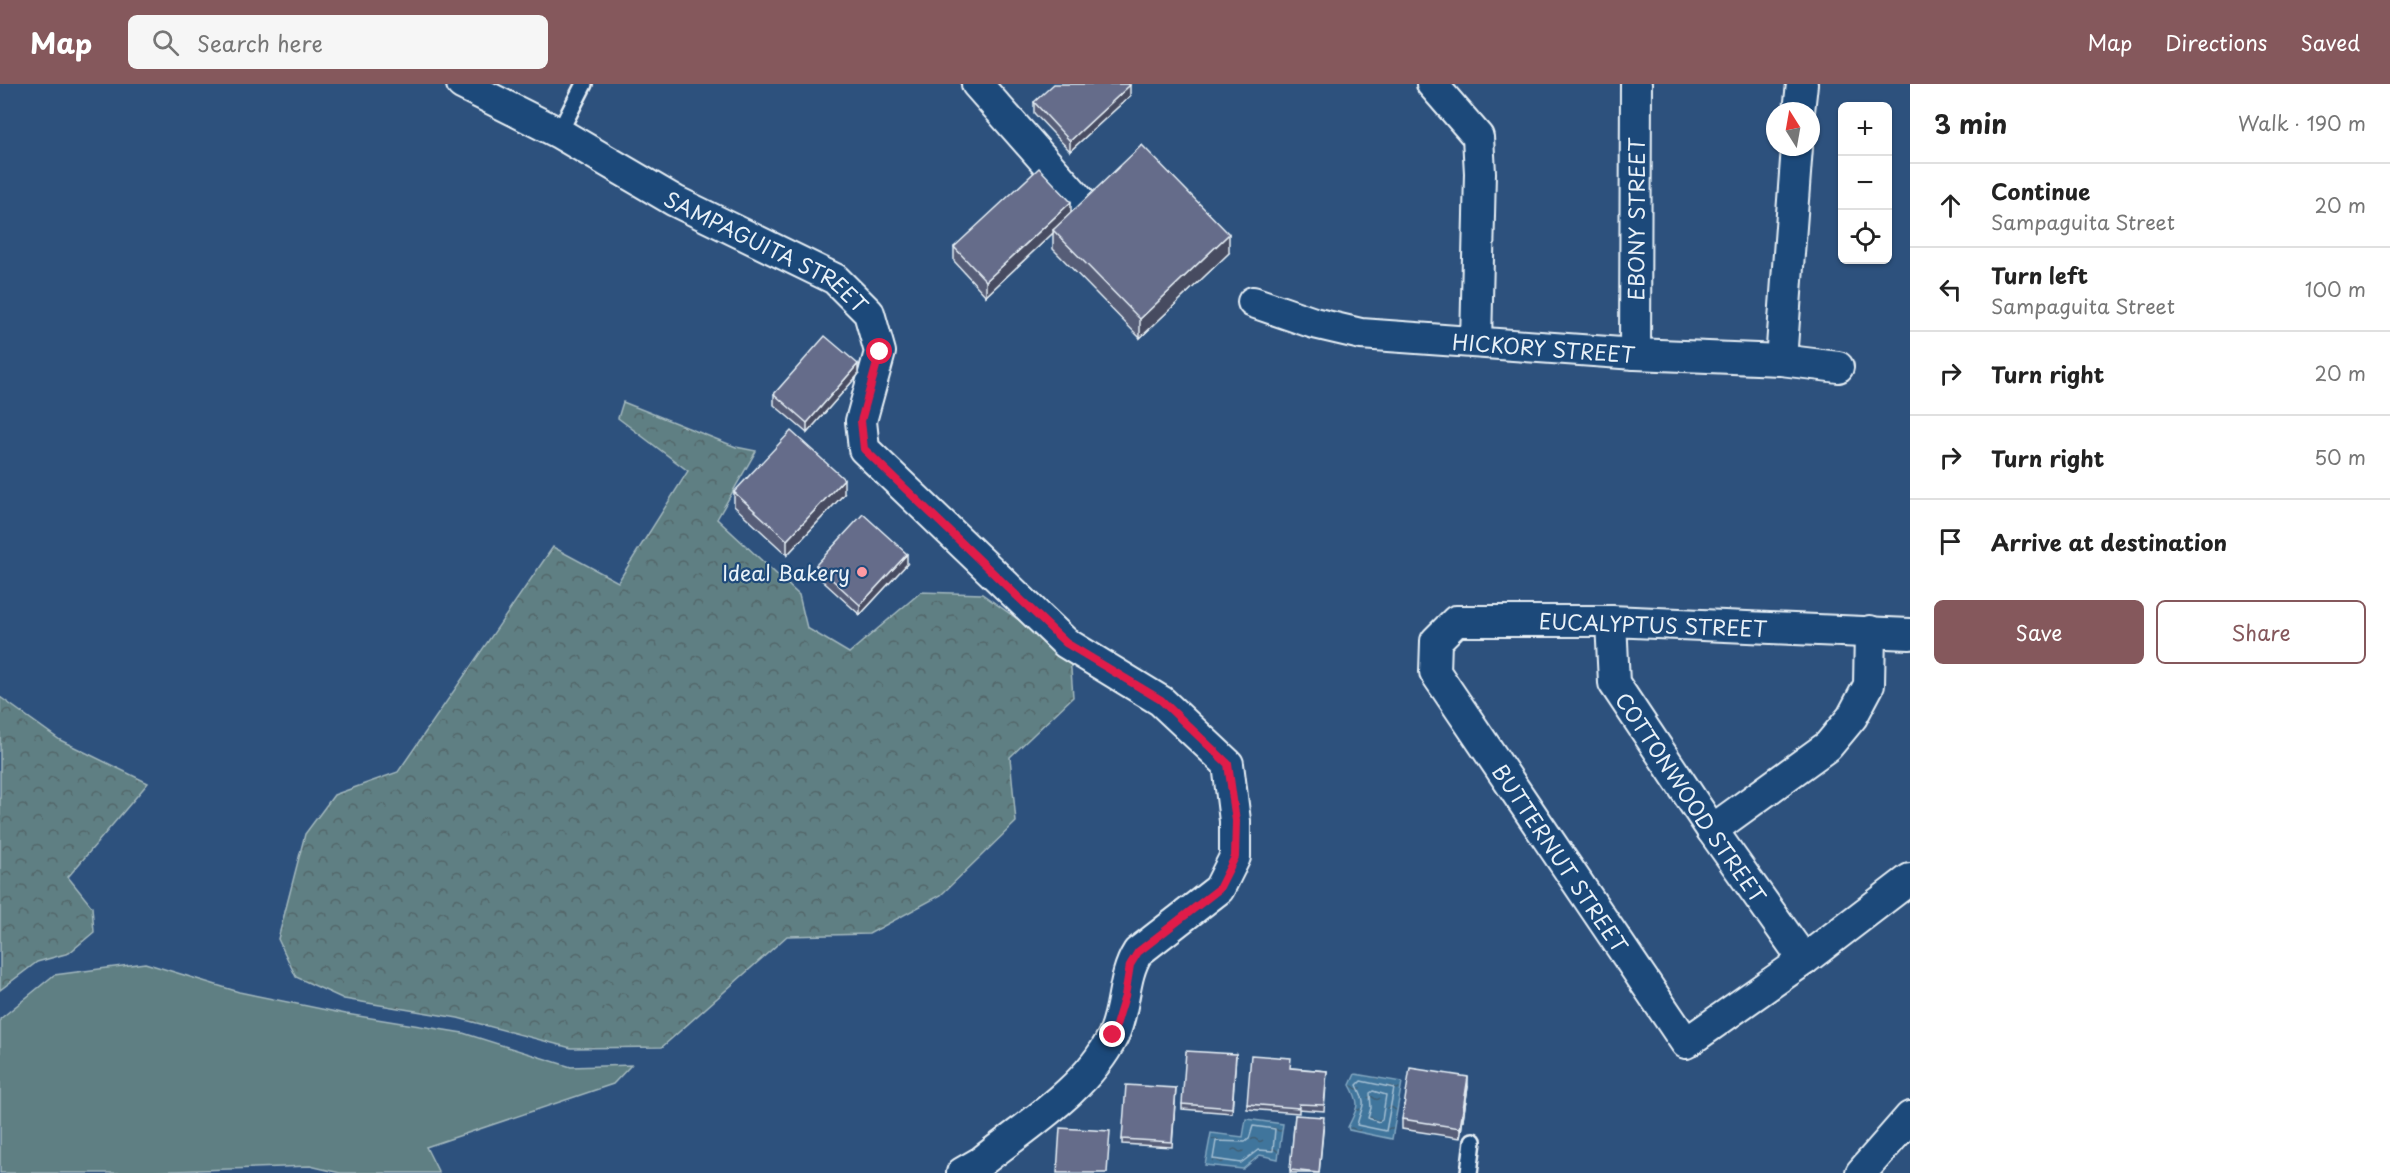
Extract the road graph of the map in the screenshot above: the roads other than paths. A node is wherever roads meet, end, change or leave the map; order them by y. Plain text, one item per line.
1 (462, 84) edge
2 (584, 84) edge
3 (977, 84) edge
4 (1432, 84) edge
5 (1636, 84) edge
6 (1802, 84) edge
7 (1800, 102) edge
8 (559, 133) junction
9 (1796, 156) edge
10 (1081, 202) edge
11 (1253, 302) dead end
12 (1476, 342) junction
13 (1635, 354) junction
14 (1781, 360) junction
15 (1838, 367) dead end
16 (1611, 621) junction
17 (1870, 631) junction
18 (1910, 634) edge
19 (1435, 672) joint
20 (1712, 830) junction
21 (1910, 879) edge
22 (1804, 960) junction
23 (1910, 1117) edge
24 (1473, 1142) dead end
25 (962, 1173) edge
26 (1469, 1173) edge
27 (1861, 1173) edge

1 - 8 street, SAMPAGUITA STREET
2 - 8 lane
3 - 10 street
4 - 12 street
5 - 13 street, EBONY STREET
6 - 7 street
8 - 25 street, SAMPAGUITA STREET
9 - 14 street
11 - 12 street, HICKORY STREET
12 - 13 street, HICKORY STREET
13 - 14 street, HICKORY STREET
14 - 15 street, HICKORY STREET
16 - 17 street, EUCALYPTUS STREET
16 - 19 street, EUCALYPTUS STREET
16 - 20 street, COTTONWOOD STREET
17 - 18 street, EUCALYPTUS STREET
17 - 20 street
19 - 22 street, BUTTERNUT STREET
20 - 22 street, COTTONWOOD STREET
21 - 22 street
23 - 27 street
24 - 26 lane

